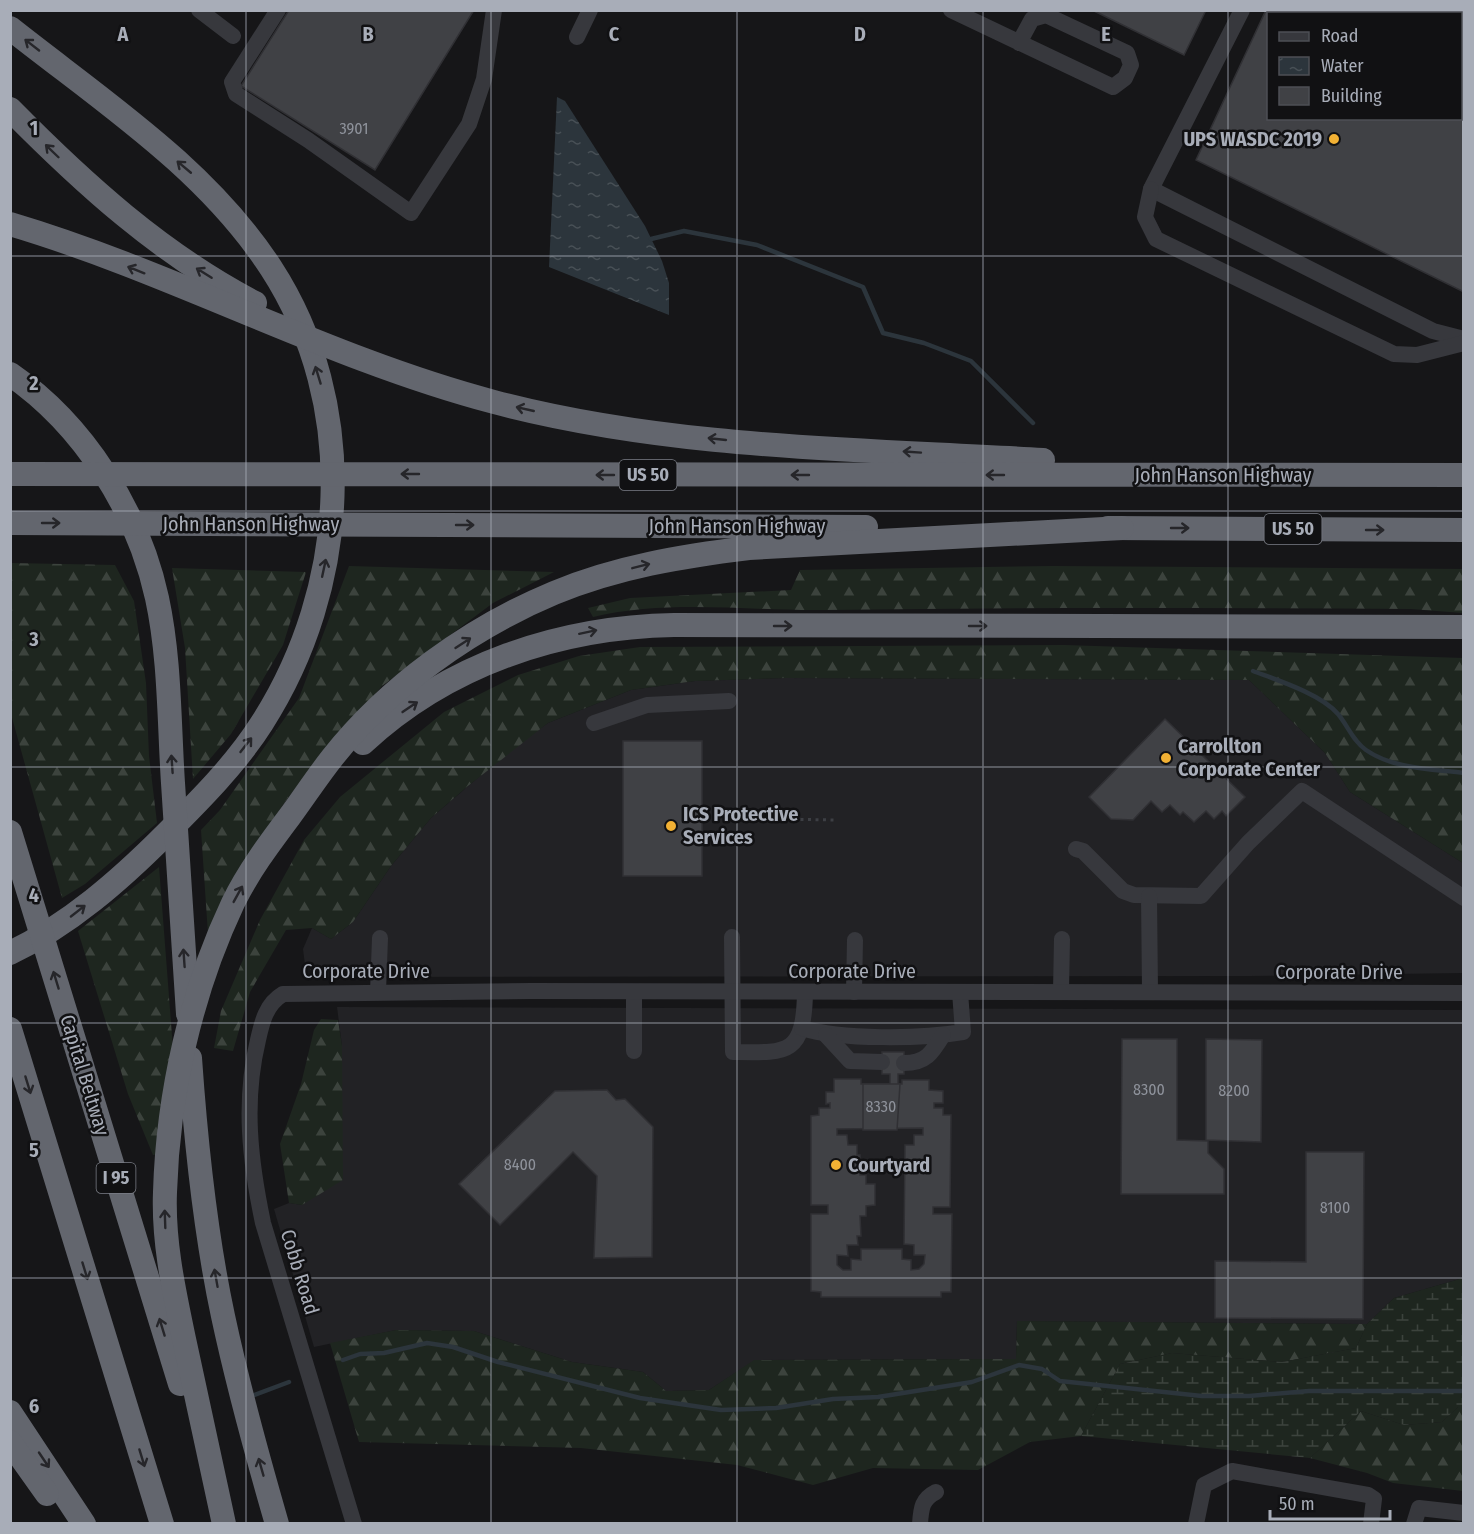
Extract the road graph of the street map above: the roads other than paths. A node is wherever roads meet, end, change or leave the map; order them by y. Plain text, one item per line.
1 (199, 10) edge
2 (278, 10) edge
3 (494, 10) edge
4 (590, 10) edge
5 (951, 10) edge
6 (1242, 10) edge
7 (10, 28) edge
8 (233, 36) dead end
9 (577, 37) dead end
10 (1019, 43) junction
11 (10, 109) edge
12 (1151, 189) junction
13 (10, 224) edge
14 (1464, 341) edge
15 (386, 368) junction
16 (10, 374) edge
17 (10, 474) edge
18 (1284, 475) junction
19 (1464, 475) edge
20 (10, 523) edge
21 (1122, 528) junction
22 (1464, 530) edge
23 (1464, 627) edge
24 (729, 700) dead end
25 (594, 723) dead end
26 (289, 816) junction
27 (10, 832) edge
28 (1076, 849) dead end
29 (1149, 896) junction
30 (1464, 898) edge
31 (732, 937) dead end
32 (380, 938) dead end
33 (1062, 939) dead end
34 (855, 940) dead end
35 (10, 953) edge
36 (1061, 991) junction
37 (1150, 991) junction
38 (378, 992) junction
39 (634, 992) junction
40 (805, 992) junction
41 (854, 992) junction
42 (960, 992) junction
43 (733, 993) junction
44 (1464, 993) edge
45 (261, 1027) joint
46 (802, 1028) junction
47 (10, 1029) edge
48 (826, 1035) junction
49 (943, 1035) junction
50 (634, 1051) dead end
51 (882, 1062) dead end
52 (904, 1063) dead end
53 (10, 1412) edge
54 (10, 1442) edge
55 (936, 1492) dead end
56 (1464, 1513) edge
57 (66, 1524) edge
58 (84, 1524) edge
59 (162, 1524) edge
60 (223, 1524) edge
61 (277, 1524) edge
62 (354, 1524) edge
63 (920, 1524) edge
64 (1196, 1524) edge
65 (1371, 1524) edge
66 (1414, 1524) edge

1 - 8 street
2 - 3 street
4 - 9 street
5 - 10 street
6 - 12 street
35 -> 7 highway
10 - 10 street
15 -> 11 highway
12 - 14 street
12 - 14 street
15 -> 13 highway
18 -> 15 highway
61 -> 16 highway
18 -> 17 highway, John Hanson Highway / US 50
18 - 19 highway, John Hanson Highway / US 50
20 -> 21 highway, John Hanson Highway / US 50
21 -> 22 highway, John Hanson Highway / US 50
26 -> 21 highway
26 -> 23 highway
24 - 25 street
60 -> 26 highway
60 -> 27 highway, Capital Beltway / I 95
28 - 29 street
29 - 30 street
29 - 37 street
31 - 43 street
32 - 38 street
33 - 36 street
34 - 41 street
36 - 37 street, Corporate Drive
36 - 42 street, Corporate Drive
37 - 44 street, Corporate Drive
38 - 39 street, Corporate Drive
38 - 45 street, Corporate Drive
39 - 43 street, Corporate Drive
39 - 50 street
40 - 41 street, Corporate Drive
40 - 43 street, Corporate Drive
40 - 46 street
41 - 42 street, Corporate Drive
42 - 49 street
43 - 46 street
45 - 62 street, Cobb Road
46 - 48 street
47 -> 59 highway
48 - 49 street
48 - 51 street
49 - 52 street
53 -> 58 highway
54 - 57 highway
55 - 63 street
56 - 66 street
64 - 65 street

